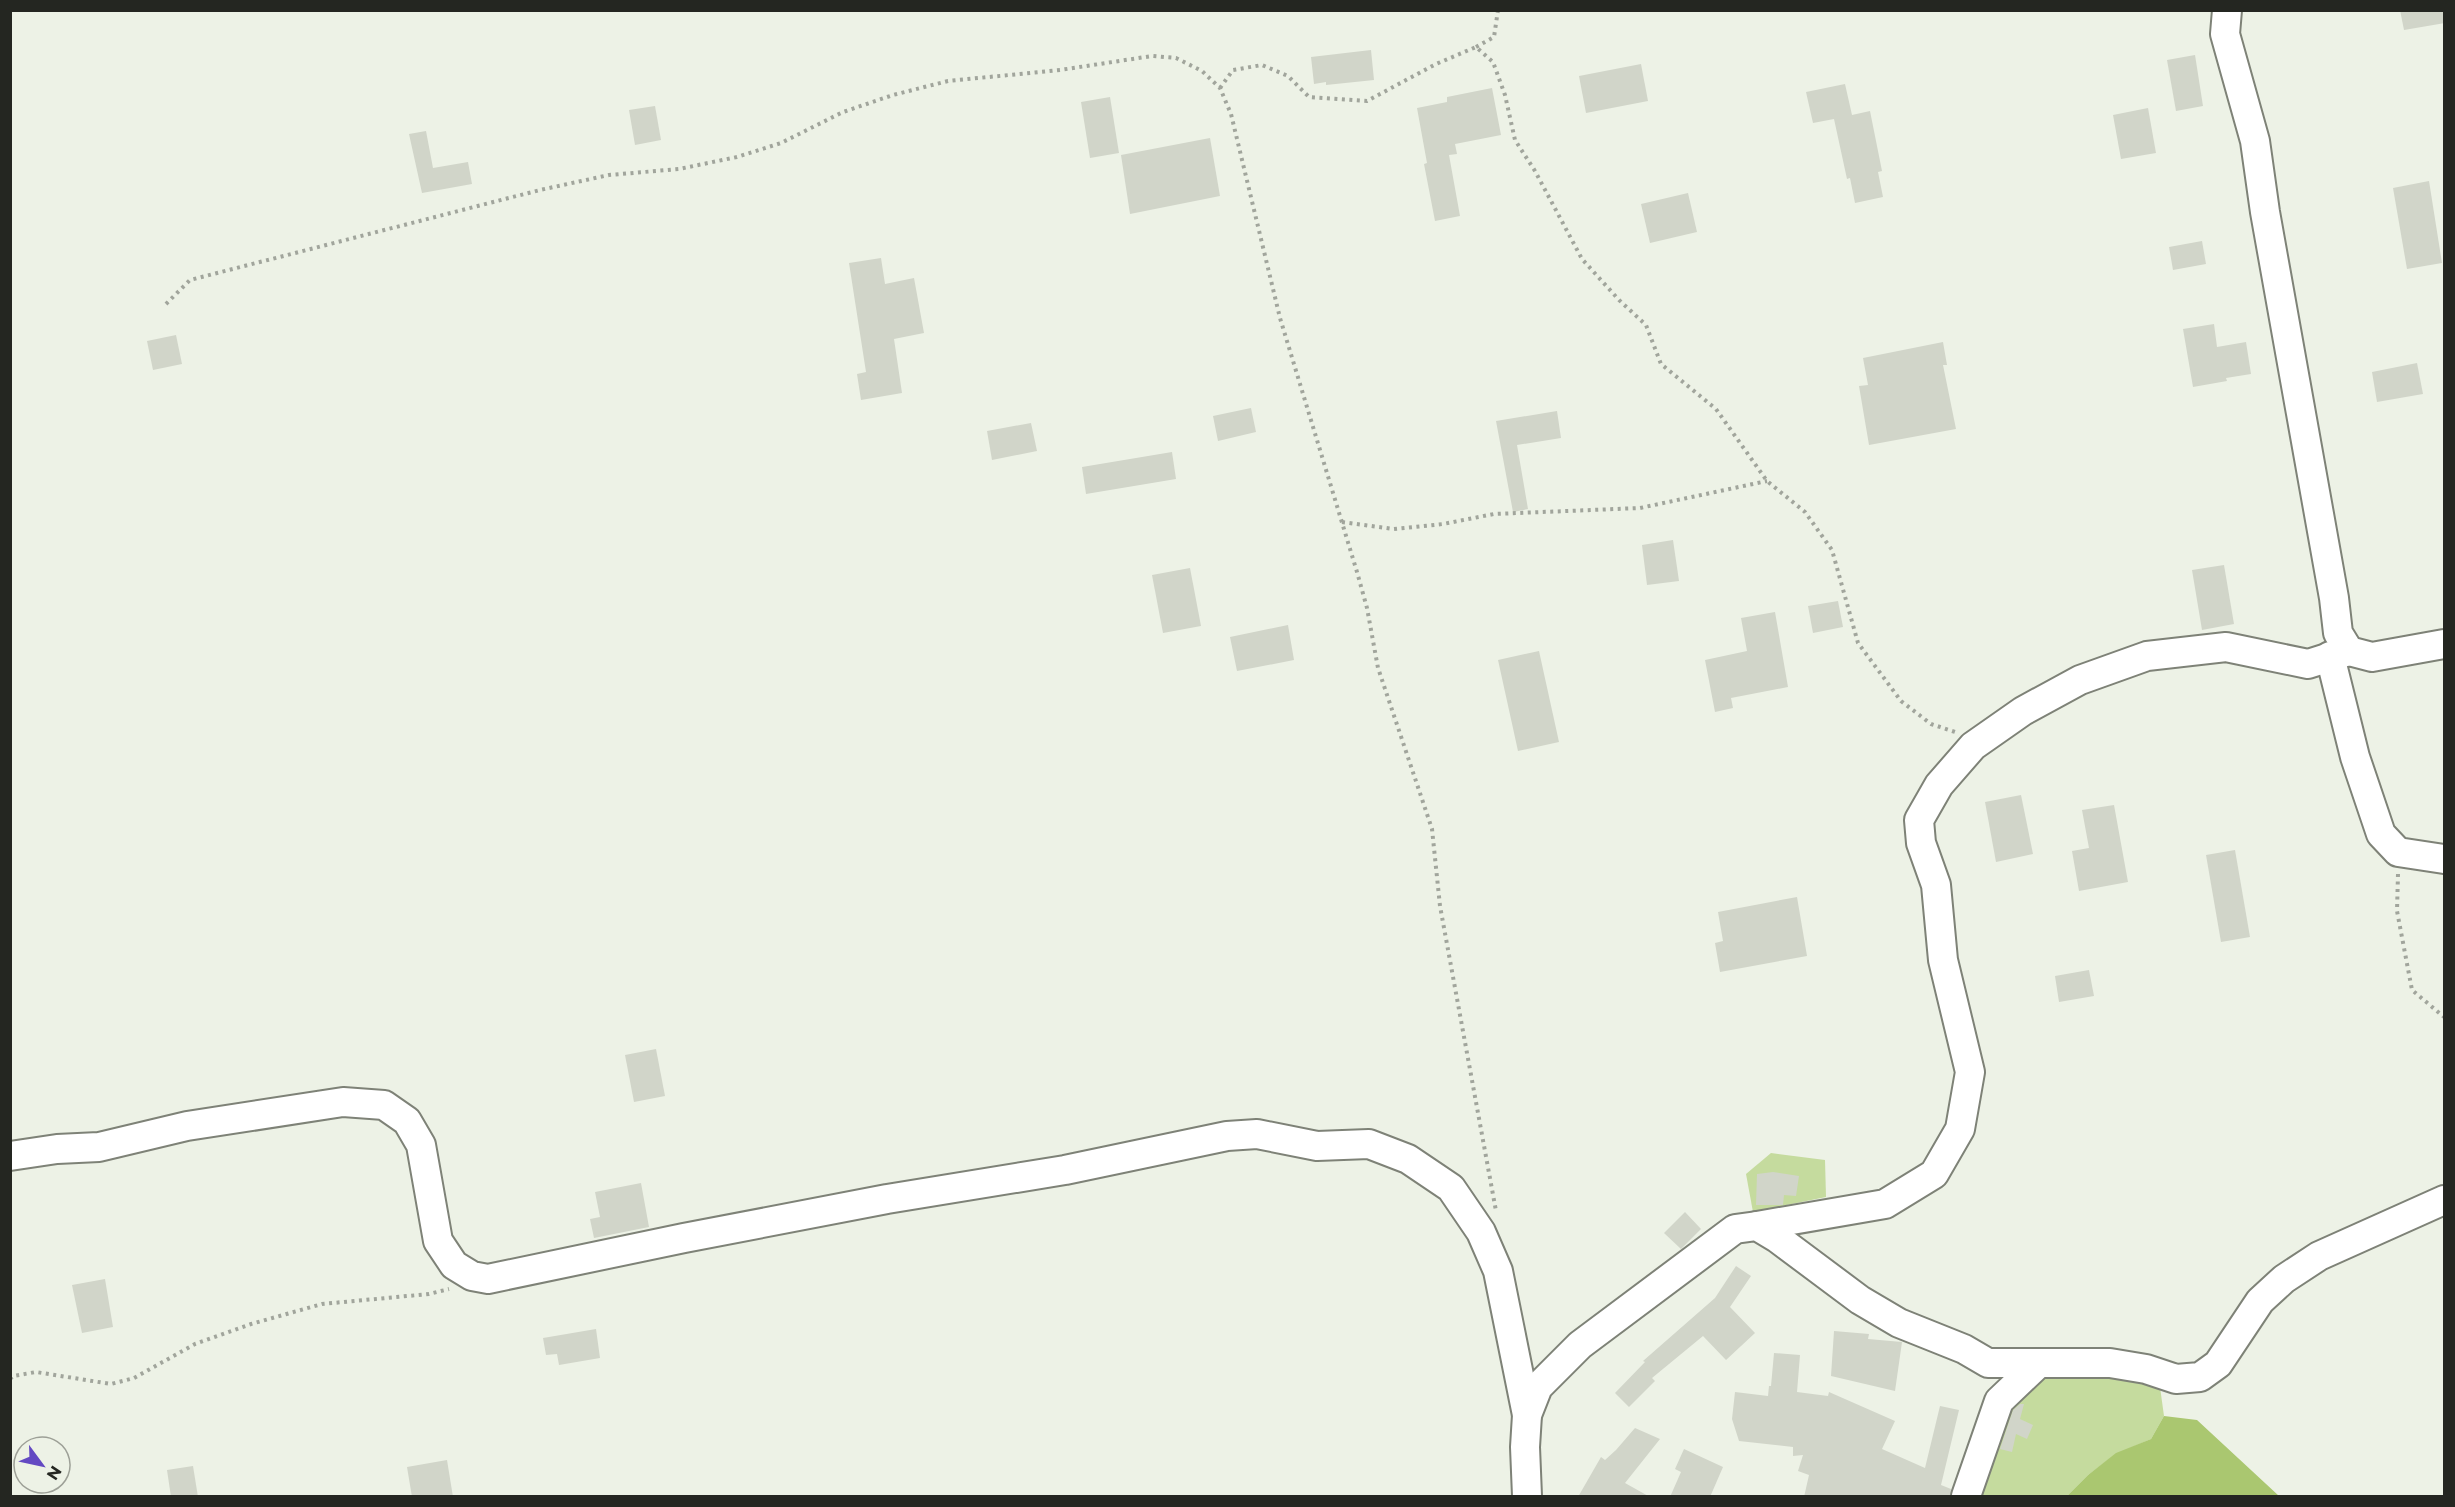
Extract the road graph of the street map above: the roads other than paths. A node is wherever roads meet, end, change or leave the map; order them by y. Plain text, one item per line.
1 (2227, 10) edge
2 (2445, 644) edge
3 (2340, 654) junction
4 (2445, 859) edge
5 (10, 1156) edge
6 (2445, 1200) edge
7 (1757, 1226) junction
8 (2039, 1363) junction
9 (1527, 1415) junction
10 (1527, 1497) edge
11 (1966, 1497) edge

1 - 3 street
2 - 3 street
3 - 4 street
3 - 7 street
5 - 9 street
6 - 8 street
7 - 8 street
7 - 9 street
8 - 11 street
9 - 10 street

